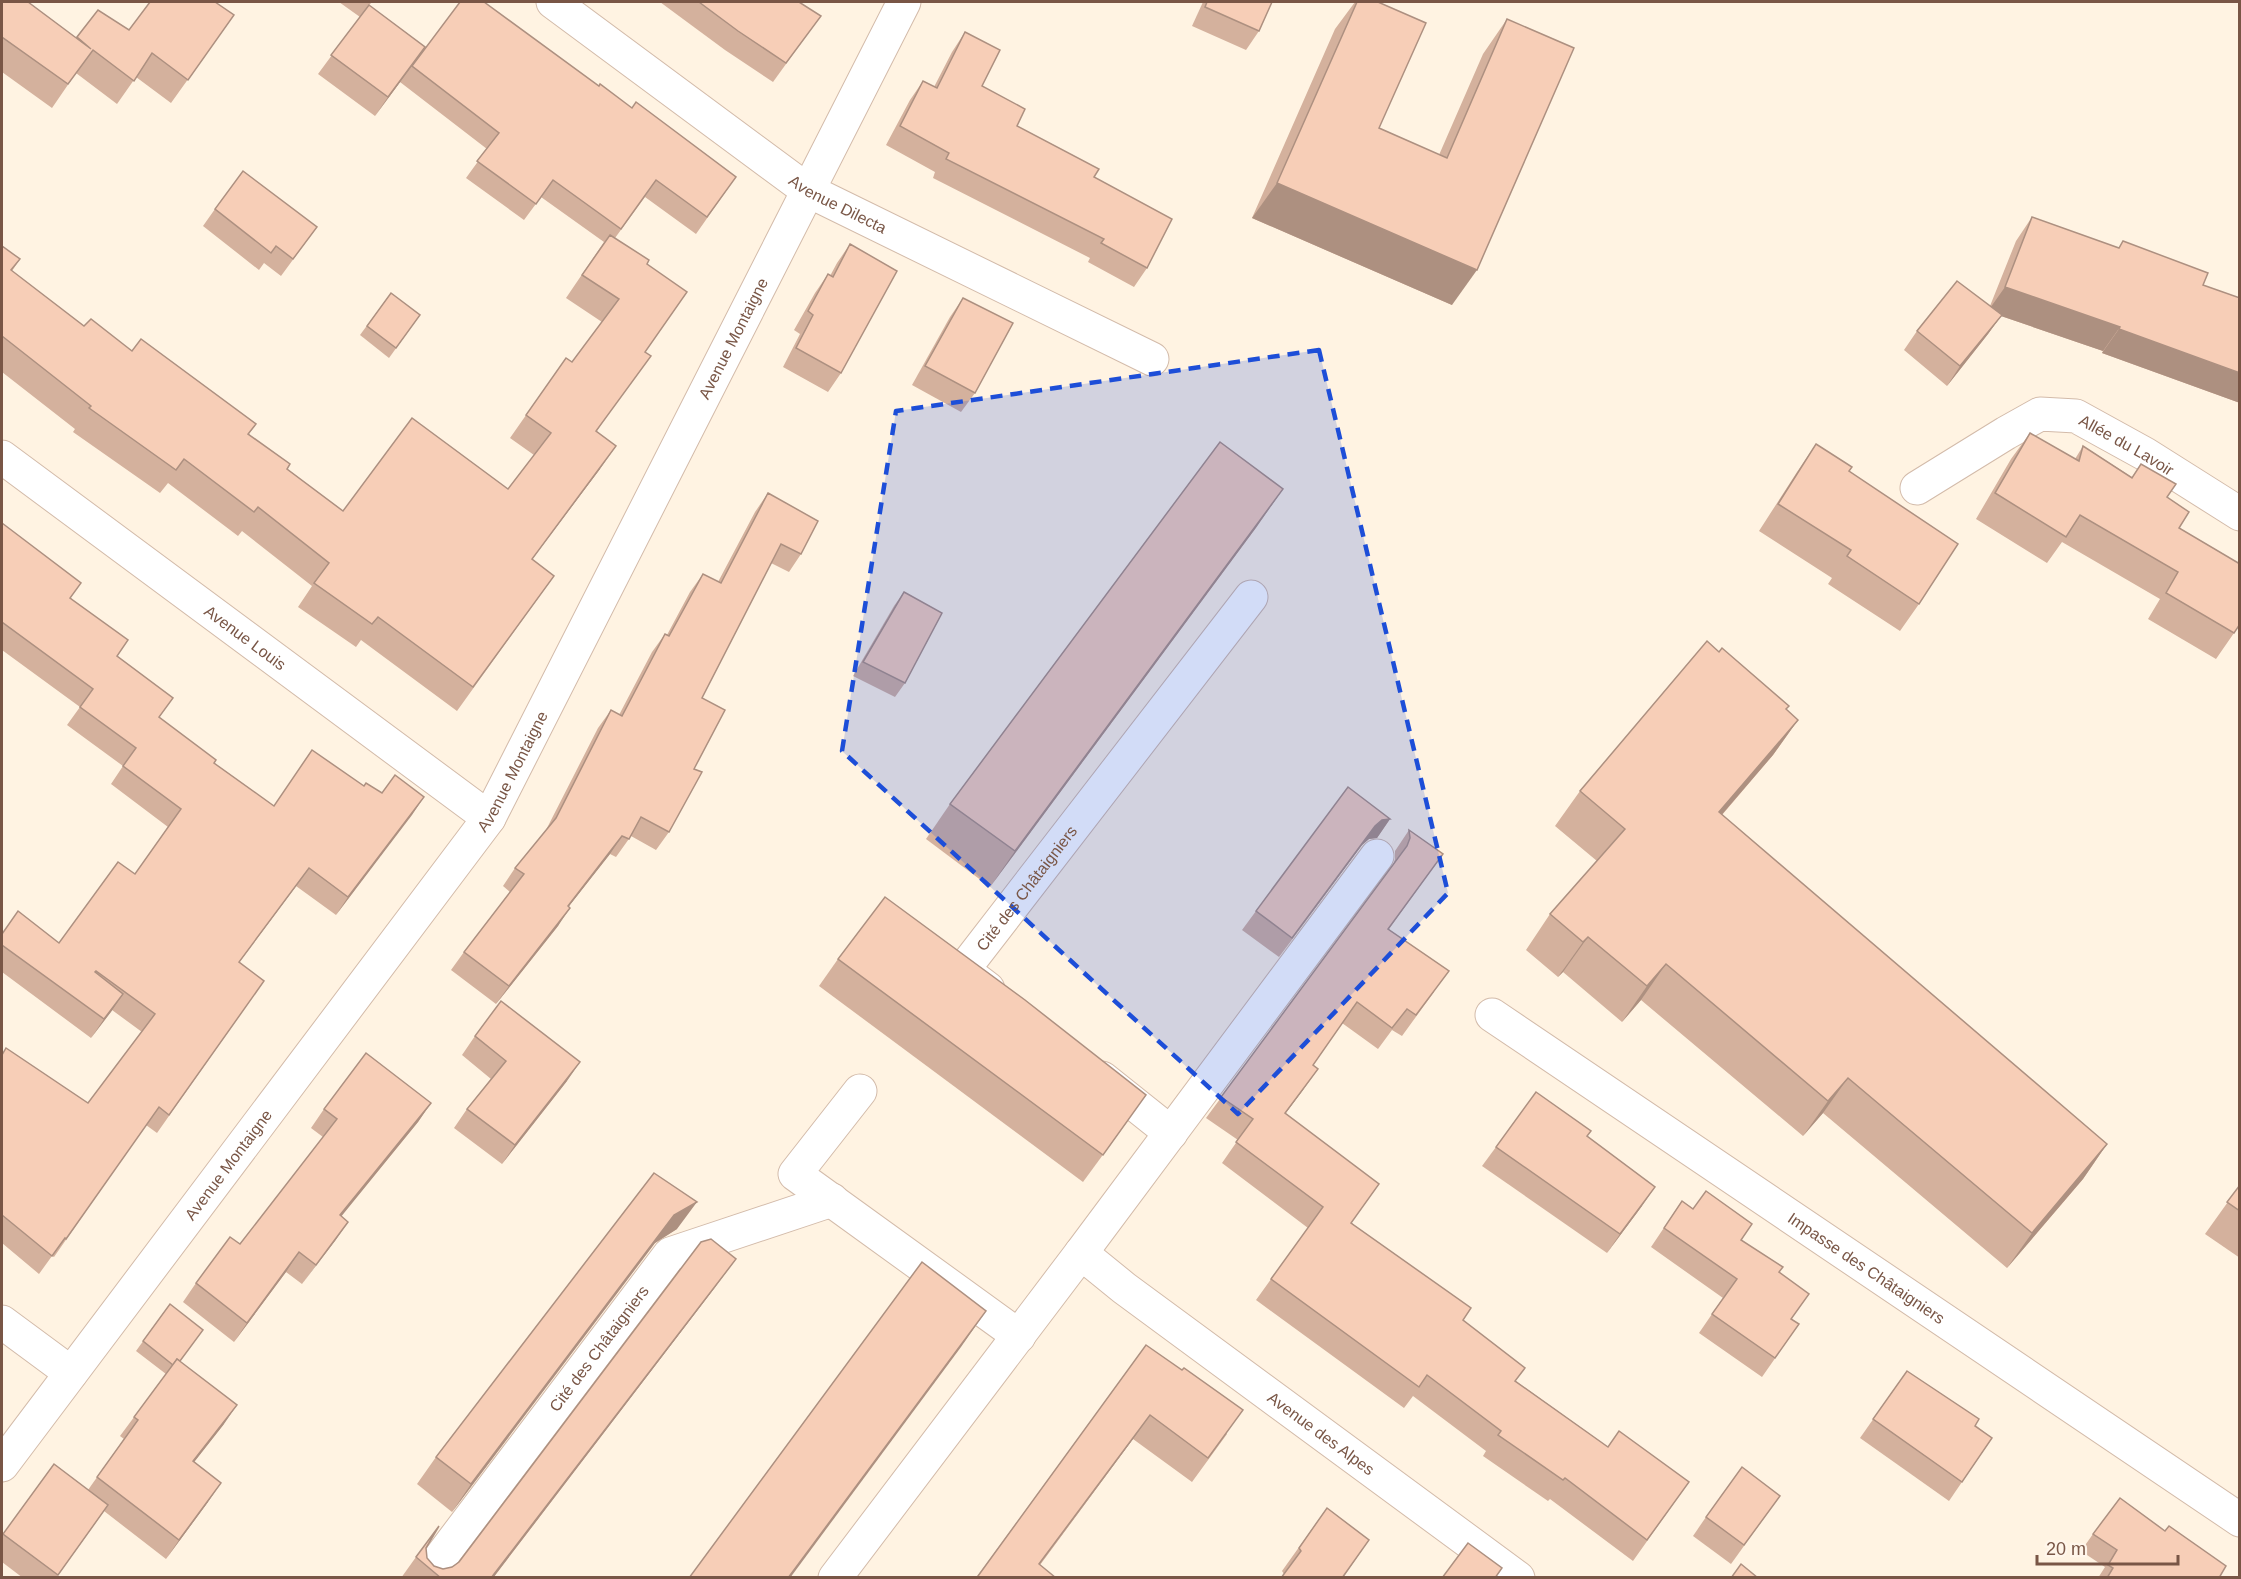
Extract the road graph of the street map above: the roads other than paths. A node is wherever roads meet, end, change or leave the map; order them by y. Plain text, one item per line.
1 (553, 2) edge
2 (904, 2) edge
3 (807, 190) junction
4 (1152, 358) dead end
5 (2, 456) edge
6 (1917, 489) dead end
7 (2240, 514) edge
8 (1251, 597) dead end
9 (489, 818) junction
10 (1377, 856) dead end
11 (1010, 1007) edge
12 (1492, 1015) dead end
13 (1076, 1059) edge
14 (860, 1090) dead end
15 (1171, 1133) junction
16 (832, 1200) junction
17 (1081, 1253) junction
18 (2, 1322) edge
19 (1019, 1336) junction
20 (71, 1373) junction
21 (2, 1465) edge
22 (2240, 1520) edge
23 (425, 1578) edge
24 (835, 1578) edge
25 (1518, 1578) edge

1 - 3 street, Avenue Dilecta
2 - 3 street, Avenue Montaigne
3 - 4 street, Avenue Dilecta
3 - 9 street, Avenue Montaigne
5 - 9 street, Avenue Louis
6 - 7 street, Allée du Lavoir
8 - 11 street, Cité des Châtaigniers
9 - 20 street, Avenue Montaigne
10 - 15 street
12 - 22 street, Impasse des Châtaigniers
13 - 15 street
14 - 16 street
15 - 17 street
16 - 19 street
16 - 23 street, Cité des Châtaigniers
17 - 19 street
17 - 25 street, Avenue des Alpes
18 - 20 street
19 - 24 street
20 - 21 street, Avenue Montaigne

